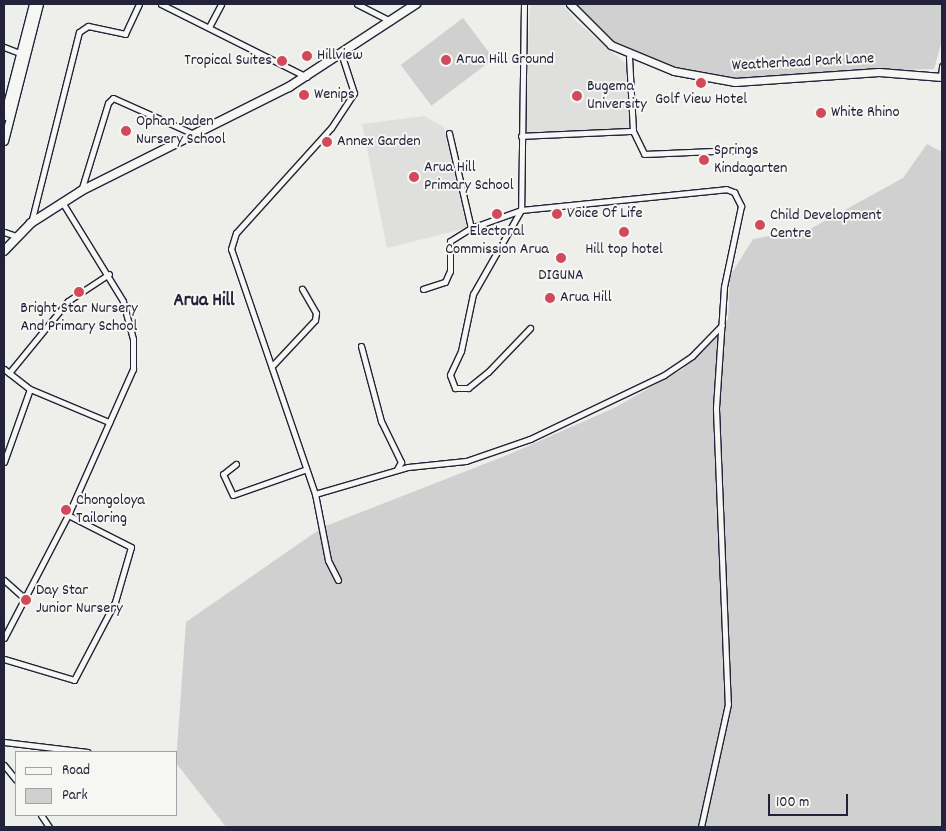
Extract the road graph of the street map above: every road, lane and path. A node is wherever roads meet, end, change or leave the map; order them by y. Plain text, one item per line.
1 (33, 4) edge
2 (39, 4) edge
3 (139, 4) edge
4 (161, 4) edge
5 (221, 4) edge
6 (358, 4) edge
7 (416, 4) edge
8 (524, 4) edge
9 (570, 4) edge
10 (391, 21) junction
11 (209, 28) junction
12 (4, 47) edge
13 (20, 53) junction
14 (342, 55) junction
15 (629, 57) junction
16 (942, 66) edge
17 (942, 76) edge
18 (307, 77) junction
19 (4, 116) edge
20 (6, 124) edge
21 (633, 131) junction
22 (449, 133) dead end
23 (194, 134) junction
24 (521, 136) junction
25 (4, 141) edge
26 (737, 150) dead end
27 (81, 191) junction
28 (62, 202) junction
29 (521, 210) junction
30 (31, 223) junction
31 (472, 228) junction
32 (4, 232) edge
33 (16, 236) junction
34 (4, 251) edge
35 (109, 274) junction
36 (302, 289) dead end
37 (423, 289) dead end
38 (722, 325) junction
39 (530, 328) dead end
40 (362, 346) dead end
41 (272, 366) junction
42 (4, 369) edge
43 (9, 373) junction
44 (30, 389) junction
45 (109, 422) junction
46 (4, 462) edge
47 (236, 464) dead end
48 (397, 469) junction
49 (304, 470) junction
50 (315, 494) junction
51 (68, 515) junction
52 (4, 580) edge
53 (338, 580) dead end
54 (23, 597) junction
55 (4, 638) edge
56 (4, 659) edge
57 (4, 742) edge
58 (80, 751) edge
59 (4, 765) edge
60 (15, 779) edge
61 (42, 816) edge
62 (49, 827) edge
63 (701, 827) edge

1 - 13 main road
2 - 20 main road
3 - 30 street
4 - 11 street
5 - 11 street
6 - 10 street
7 - 10 main road
8 - 24 street
9 - 15 main road, Weatherhead Park Lane
10 - 14 main road
11 - 18 street
12 - 13 street
13 - 19 main road
14 - 18 main road
14 - 41 street
15 - 17 main road, Weatherhead Park Lane
15 - 21 street
16 - 17 street
18 - 23 main road
20 - 25 main road
21 - 24 street
21 - 26 street
22 - 31 street
23 - 27 main road
23 - 27 street
24 - 29 street
27 - 28 main road
28 - 30 main road
28 - 35 street
29 - 31 street
29 - 38 street
29 - 39 street
30 - 33 main road
31 - 37 street
32 - 33 street
33 - 34 main road
35 - 43 street
35 - 45 street
36 - 41 street
38 - 48 street
38 - 63 street
40 - 48 street
41 - 49 street
42 - 43 street
43 - 44 street
44 - 45 street
44 - 46 street
45 - 51 street
47 - 49 street
48 - 50 street
49 - 50 street
50 - 53 street
51 - 54 street
51 - 56 street
52 - 54 street
54 - 55 street
57 - 58 street
59 - 60 street
61 - 62 street

